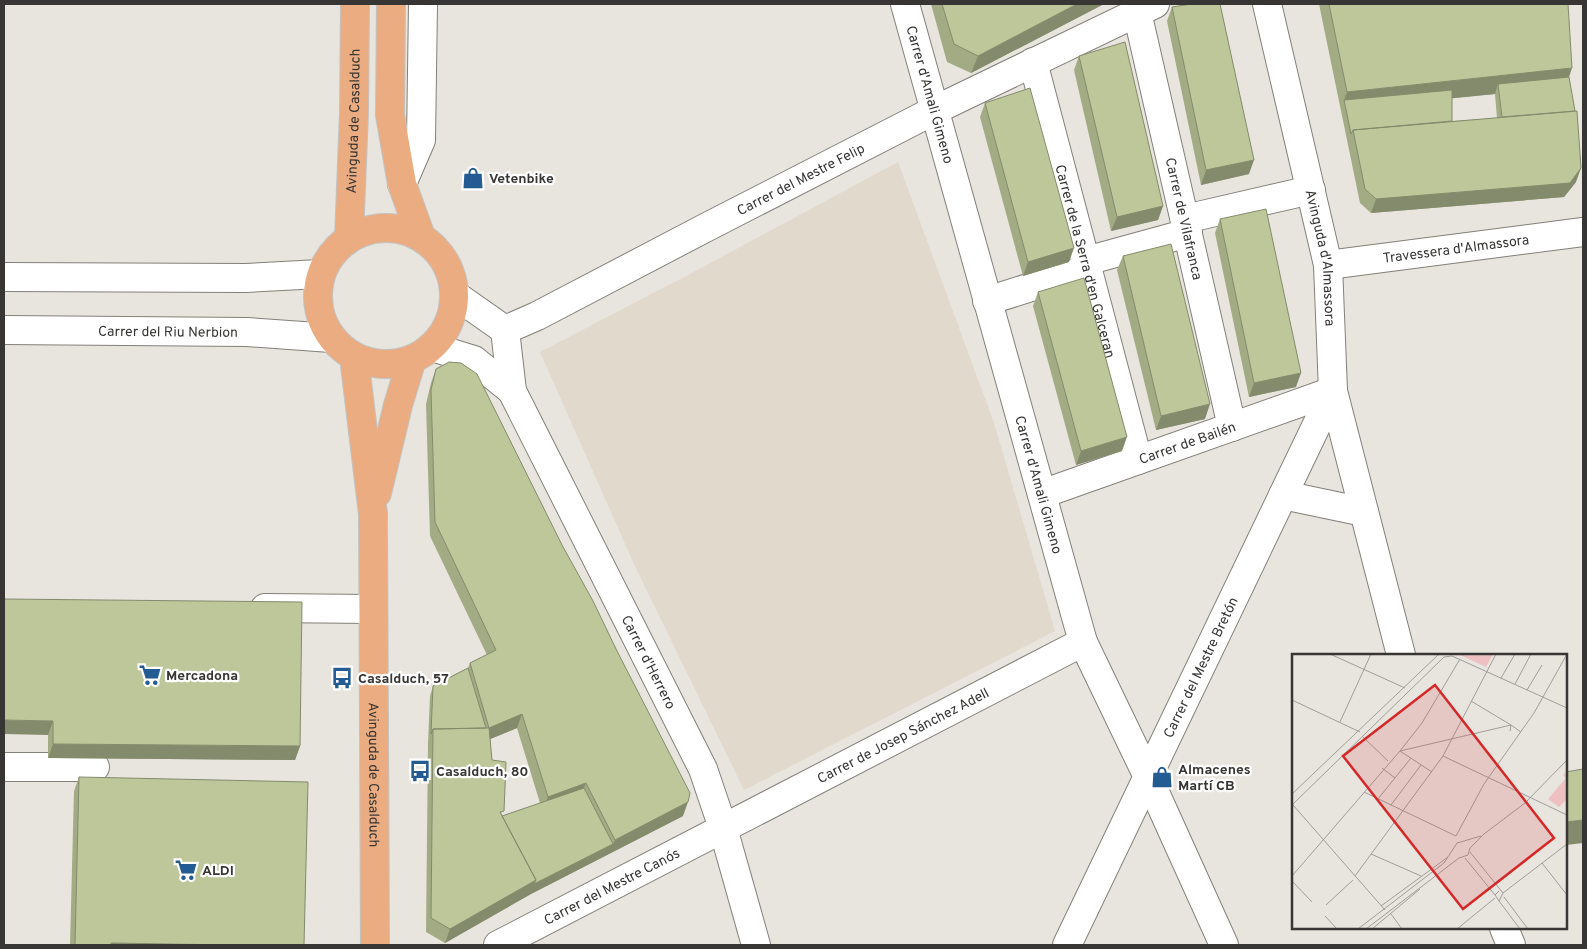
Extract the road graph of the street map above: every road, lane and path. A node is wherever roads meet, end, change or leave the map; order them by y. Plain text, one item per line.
1 (355, 4) edge
2 (391, 4) edge
3 (424, 4) edge
4 (905, 4) edge
5 (1267, 4) edge
6 (1146, 8) edge
7 (1033, 62) junction
8 (935, 110) junction
9 (402, 184) junction
10 (1311, 190) junction
11 (1186, 226) junction
12 (1583, 232) edge
13 (420, 234) junction
14 (349, 237) junction
15 (1087, 265) junction
16 (1328, 265) junction
17 (320, 274) junction
18 (4, 277) edge
19 (455, 295) junction
20 (987, 300) junction
21 (4, 330) edge
22 (505, 330) junction
23 (331, 338) junction
24 (422, 353) junction
25 (354, 357) junction
26 (512, 391) junction
27 (1333, 392) junction
28 (1232, 427) junction
29 (1138, 460) junction
30 (1042, 494) junction
31 (1283, 495) junction
32 (1364, 512) junction
33 (373, 514) junction
34 (245, 608) edge
35 (373, 609) junction
36 (1082, 642) junction
37 (1400, 654) edge
38 (4, 766) edge
39 (95, 767) edge
40 (1148, 777) junction
41 (724, 828) junction
42 (1504, 929) edge
43 (375, 945) edge
44 (498, 945) edge
45 (756, 945) edge
46 (1067, 945) edge
47 (1224, 945) edge
48 (1511, 945) edge

1 - 14 main road, Avinguda de Casalduch
2 - 9 main road
3 - 9 street
4 - 8 street, Carrer d'Amali Gimeno
5 - 10 street, Avinguda d'Almassora
6 - 7 street, Carrer del Mestre Felip
6 - 11 street, Carrer de Vilafranca
7 - 8 street, Carrer del Mestre Felip
7 - 15 street, Carrer de la Serra d'en Galceran
8 - 20 street, Carrer d'Amali Gimeno
8 - 22 street, Carrer del Mestre Felip
9 - 13 main road
10 - 11 street
10 - 16 street, Avinguda d'Almassora
11 - 15 street
11 - 28 street, Carrer de Vilafranca
12 - 16 street, Travessera d'Almassora
13 - 14 main road
13 - 19 main road
14 - 17 main road
15 - 20 street
15 - 29 street, Carrer de la Serra d'en Galceran
16 - 27 street, Avinguda d'Almassora
17 - 18 street
17 - 23 main road
19 - 22 street
19 - 24 main road
20 - 30 street, Carrer d'Amali Gimeno
21 - 23 street, Carrer del Riu Nerbion
22 - 26 street, Carrer d'Herrero
23 - 25 main road
24 - 25 main road
24 - 26 street, Carrer d'Herrero
24 - 33 main road, Avinguda de Casalduch
25 - 33 main road, Avinguda de Casalduch
26 - 41 street, Carrer d'Herrero
27 - 28 street, Carrer de Bailén
27 - 31 street, Carrer del Mestre Bretón
27 - 32 street, Avinguda d'Almassora
28 - 29 street, Carrer de Bailén
29 - 30 street, Carrer de Bailén
30 - 36 street, Carrer d'Amali Gimeno
31 - 32 street
31 - 40 street, Carrer del Mestre Bretón
32 - 37 street, Avinguda d'Almassora
33 - 35 main road, Avinguda de Casalduch
34 - 35 street
35 - 43 main road, Avinguda de Casalduch
36 - 40 street, Carrer d'Amali Gimeno
36 - 41 street, Carrer de Josep Sánchez Adell
38 - 39 street
40 - 46 street, Carrer del Mestre Bretón
40 - 47 street, Carrer d'Amali Gimeno
41 - 44 street, Carrer del Mestre Canós
41 - 45 street, Carrer d'Herrero
42 - 48 street

